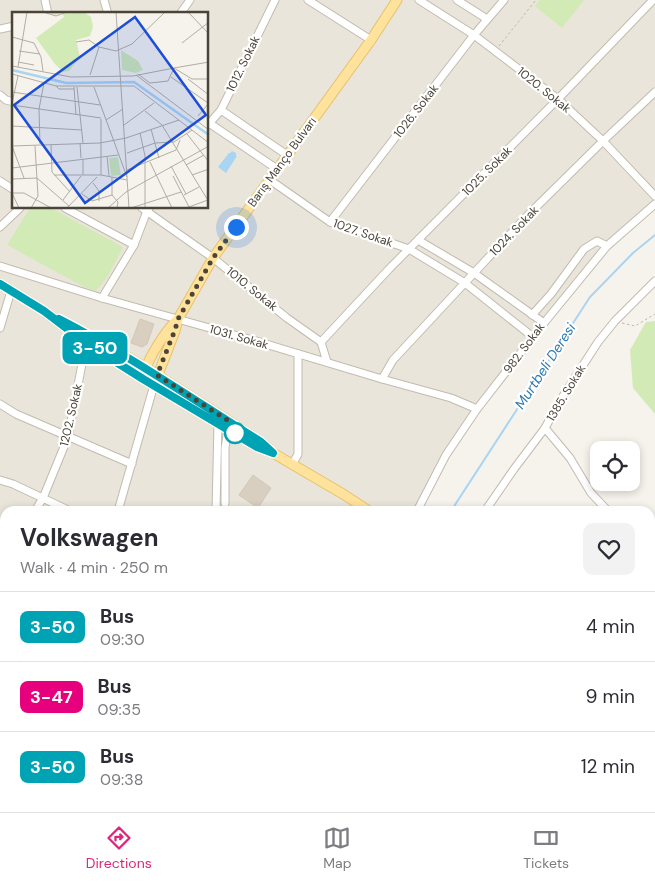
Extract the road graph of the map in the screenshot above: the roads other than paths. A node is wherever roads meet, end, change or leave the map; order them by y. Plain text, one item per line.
1 (190, 0) edge
2 (275, 0) edge
3 (308, 0) edge
4 (398, 0) edge
5 (419, 0) edge
6 (457, 0) edge
7 (504, 0) edge
8 (653, 0) edge
9 (181, 12) edge
10 (487, 19) junction
11 (474, 35) junction
12 (370, 40) junction
13 (655, 92) edge
14 (0, 96) edge
15 (558, 99) junction
16 (12, 102) edge
17 (221, 110) junction
18 (209, 123) edge
19 (209, 125) edge
20 (603, 141) junction
21 (287, 155) junction
22 (277, 169) junction
23 (270, 180) junction
24 (0, 181) edge
25 (12, 189) edge
26 (655, 196) edge
27 (655, 204) edge
28 (19, 209) edge
29 (67, 209) edge
30 (146, 209) edge
31 (330, 222) junction
32 (0, 227) edge
33 (418, 240) junction
34 (134, 245) junction
35 (607, 246) junction
36 (409, 249) junction
37 (213, 258) junction
38 (0, 266) edge
39 (474, 273) junction
40 (655, 281) edge
41 (465, 283) junction
42 (0, 284) edge
43 (11, 291) junction
44 (102, 298) junction
45 (44, 311) junction
46 (532, 315) junction
47 (178, 319) junction
48 (544, 323) junction
49 (0, 328) edge
50 (533, 336) junction
51 (321, 342) junction
52 (86, 343) junction
53 (298, 354) junction
54 (327, 362) junction
55 (146, 368) junction
56 (157, 375) junction
57 (143, 379) junction
58 (382, 379) junction
59 (154, 385) junction
60 (0, 404) edge
61 (478, 409) junction
62 (218, 423) junction
63 (545, 428) junction
64 (228, 429) junction
65 (68, 437) junction
66 (273, 453) junction
67 (132, 464) junction
68 (292, 464) junction
69 (0, 480) edge
70 (343, 494) junction
71 (43, 498) junction
72 (225, 503) dead end
73 (37, 506) edge
74 (60, 506) edge
75 (119, 506) edge
76 (216, 506) edge
77 (361, 506) edge
78 (368, 506) edge
79 (420, 506) edge
80 (488, 506) edge
81 (603, 506) edge

1 - 9 street
2 - 17 street, 1012. Sokak
3 - 12 street
4 - 12 main road, Barış Manço Bulvarı
5 - 11 street, 1020. Sokak
6 - 10 street
7 - 10 street, 1026. Sokak
8 - 15 street, 1025. Sokak
10 - 11 street, 1026. Sokak
11 - 15 street, 1020. Sokak
11 - 31 street, 1026. Sokak
12 - 21 main road, Barış Manço Bulvarı
13 - 20 street, 1024. Sokak
14 - 16 street
15 - 20 street, 1020. Sokak
15 - 33 street, 1025. Sokak
17 - 18 street, 1012. Sokak
17 - 21 street
19 - 22 street
20 - 26 street, 1020. Sokak
20 - 39 street, 1024. Sokak
21 - 22 main road, Barış Manço Bulvarı
22 - 23 main road, Barış Manço Bulvarı
23 - 31 street, 1027. Sokak
23 - 37 main road, Barış Manço Bulvarı
24 - 25 street
27 - 35 street, 982. Sokak
28 - 32 street
29 - 34 street
30 - 34 street
30 - 37 street, 1010. Sokak
31 - 36 street, 1027. Sokak
33 - 36 street, 1025. Sokak
33 - 39 street
34 - 44 street
35 - 46 street
35 - 48 street, 982. Sokak
36 - 41 street, 1027. Sokak
36 - 51 street, 1025. Sokak
37 - 47 main road, Barış Manço Bulvarı
37 - 51 street, 1010. Sokak
38 - 44 street, 1031. Sokak
39 - 41 street, 1024. Sokak
39 - 46 street
40 - 63 street, 1385. Sokak
41 - 50 street, 1027. Sokak
41 - 58 street, 1024. Sokak
42 - 43 main road
43 - 45 main road
43 - 49 street
44 - 47 street, 1031. Sokak
45 - 52 main road
45 - 55 main road
46 - 48 street
47 - 53 street, 1031. Sokak
47 - 55 main road
47 - 56 main road, Barış Manço Bulvarı
48 - 50 street, 982. Sokak
50 - 61 street, 982. Sokak
51 - 54 street
52 - 57 main road
52 - 65 street, 1202. Sokak
53 - 54 street, 1031. Sokak
53 - 68 street
54 - 58 street, 1031. Sokak
55 - 56 main road
55 - 57 main road
56 - 59 main road, Barış Manço Bulvarı
56 - 66 main road
57 - 59 main road
58 - 61 street, 1031. Sokak
59 - 62 main road
59 - 67 street
60 - 65 street
61 - 79 street, 982. Sokak
62 - 64 main road
62 - 76 street
63 - 80 street, 1385. Sokak
63 - 81 street
64 - 66 main road
64 - 72 street
65 - 67 street
65 - 71 street, 1202. Sokak
66 - 68 main road
67 - 75 street
68 - 70 main road
69 - 71 street
70 - 77 main road
70 - 78 main road
71 - 73 street, 1202. Sokak
71 - 74 street

